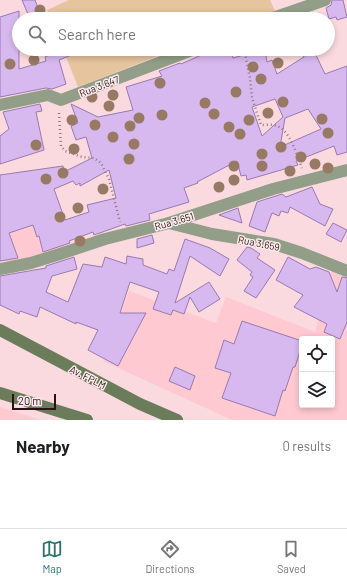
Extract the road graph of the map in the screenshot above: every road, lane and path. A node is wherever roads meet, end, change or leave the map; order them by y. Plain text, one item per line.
1 (325, 0) edge
2 (290, 12) edge
3 (177, 56) edge
4 (245, 56) edge
5 (61, 100) junction
6 (0, 105) edge
7 (347, 170) edge
8 (307, 180) junction
9 (169, 223) junction
10 (122, 234) junction
11 (0, 269) edge
12 (347, 271) edge
13 (0, 330) edge
14 (0, 393) edge
15 (87, 420) edge
16 (177, 420) edge

1 - 2 street
3 - 5 street, Rua 3.647
4 - 8 path
5 - 6 street
5 - 10 path
7 - 8 street, Rua 3.651
8 - 9 street, Rua 3.651
9 - 10 street, Rua 3.651
9 - 12 street, Rua 3.659
10 - 11 street, Rua 3.651
13 - 16 main road, Av. FPLM
14 - 15 main road

